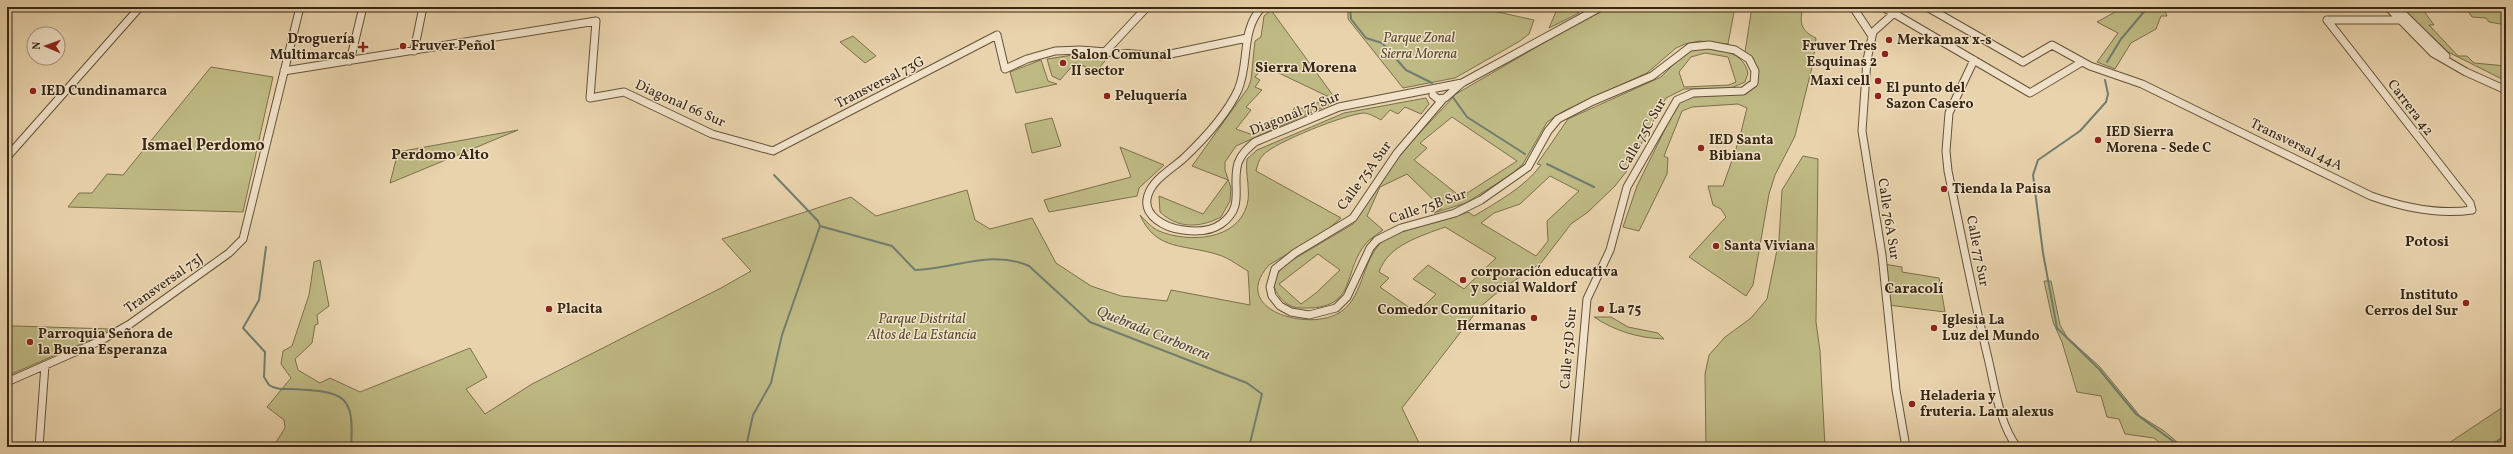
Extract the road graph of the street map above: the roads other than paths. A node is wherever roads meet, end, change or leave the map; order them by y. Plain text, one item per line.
1 (140, 7) edge
2 (300, 7) edge
3 (363, 7) edge
4 (423, 7) edge
5 (1147, 7) edge
6 (1262, 7) edge
7 (1602, 7) edge
8 (1853, 7) edge
9 (1883, 7) edge
10 (1901, 7) edge
11 (1927, 7) edge
12 (2388, 7) edge
13 (2396, 7) edge
14 (1893, 13) junction
15 (2400, 20) junction
16 (2409, 20) junction
17 (1872, 36) junction
18 (1247, 38) junction
19 (1695, 45) joint
20 (414, 51) junction
21 (1105, 52) junction
22 (1974, 60) junction
23 (350, 61) junction
24 (2082, 62) junction
25 (284, 71) junction
26 (2477, 75) junction
27 (1462, 83) junction
28 (2506, 85) edge
29 (2506, 90) edge
30 (1438, 94) junction
31 (773, 151) joint
32 (7, 158) edge
33 (1627, 187) joint
34 (2472, 210) joint
35 (1271, 276) joint
36 (45, 365) junction
37 (7, 382) edge
38 (39, 447) edge
39 (1574, 447) edge
40 (1906, 447) edge
41 (2017, 447) edge

1 - 32 street
2 - 25 street
3 - 23 street
4 - 20 street
5 - 21 street
6 - 18 street
7 - 27 street
8 - 17 street
9 - 14 street
10 - 14 street, Calle 76A Sur
11 - 24 street, Transversal 44A
12 - 15 street
13 - 16 street
14 - 17 street, Calle 76A Sur
14 - 22 street
15 - 16 street
15 - 26 street
15 - 34 street, Carrera 42
16 - 26 street
17 - 40 street, Calle 76A Sur
18 - 21 street
18 - 30 street, Diagonal 75 Sur
19 - 33 street, Calle 75C Sur
19 - 35 street, Calle 75B Sur
20 - 23 street
20 - 31 street, Diagonal 66 Sur
21 - 31 street, Transversal 73G
22 - 24 street
22 - 41 street, Calle 77 Sur
23 - 25 street
24 - 34 street, Transversal 44A
25 - 36 street, Transversal 73J
26 - 28 street
26 - 29 street
27 - 30 street
27 - 30 street, Calle 75A Sur
30 - 35 street, Calle 75A Sur
33 - 39 street, Calle 75D Sur
36 - 37 street, Transversal 73J
36 - 38 street

